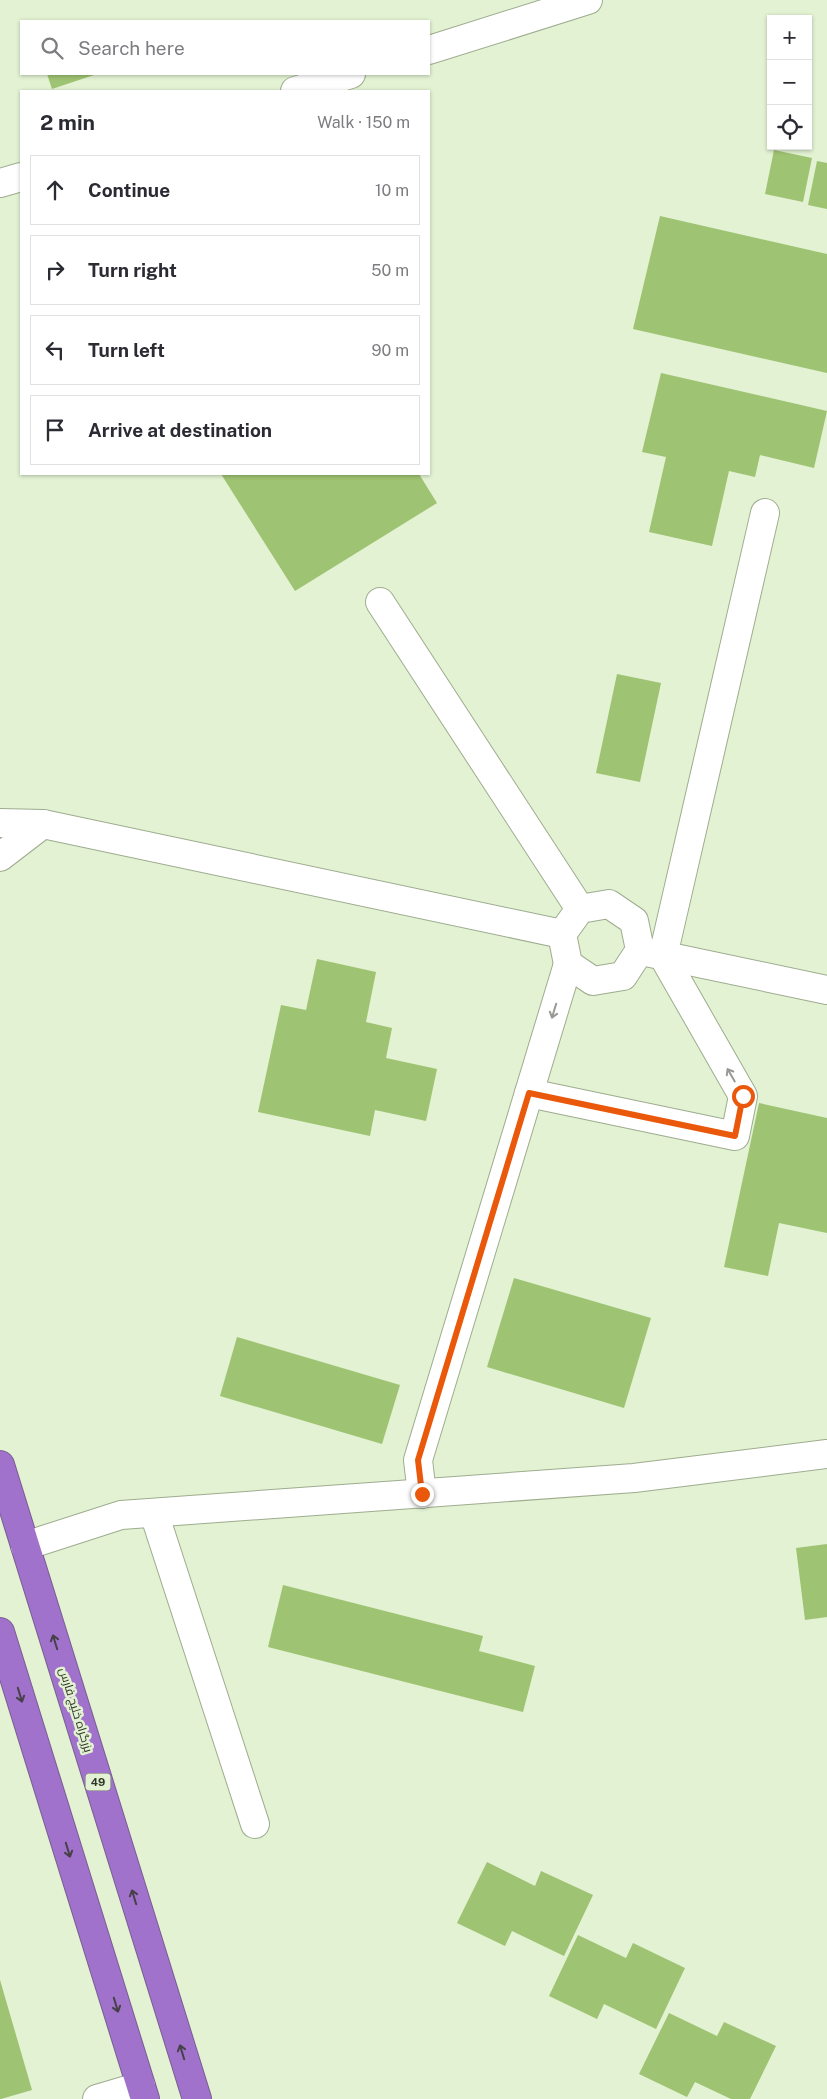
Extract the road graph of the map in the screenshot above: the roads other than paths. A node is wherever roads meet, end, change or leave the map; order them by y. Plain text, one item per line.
1 (588, 0) edge
2 (430, 50) edge
3 (348, 75) edge
4 (298, 90) edge
5 (20, 177) edge
6 (0, 183) edge
7 (765, 513) dead end
8 (380, 602) dead end
9 (0, 823) edge
10 (43, 824) junction
11 (0, 857) edge
12 (580, 909) junction
13 (562, 934) junction
14 (652, 953) junction
15 (568, 964) junction
16 (826, 989) edge
17 (529, 1093) junction
18 (827, 1454) edge
19 (0, 1465) edge
20 (422, 1494) junction
21 (154, 1513) junction
22 (25, 1546) junction
23 (0, 1632) edge
24 (255, 1824) dead end
25 (143, 2092) edge
26 (97, 2099) edge
27 (197, 2099) edge

1 - 2 lane
3 - 4 lane
5 - 6 lane
7 - 14 lane
8 - 12 lane
9 - 10 lane
10 - 11 lane
10 - 13 lane
12 - 13 lane
12 - 14 lane
13 - 15 lane
14 - 15 lane
14 - 16 lane
17 -> 14 lane
15 -> 17 lane
17 - 20 lane
18 - 20 lane
19 - 22 highway, بزرگراه خلیج فارس / 49
20 - 21 lane
21 - 22 lane
21 - 24 lane
27 -> 22 highway, بزرگراه خلیج فارس / 49
23 -> 25 highway
25 - 26 lane

